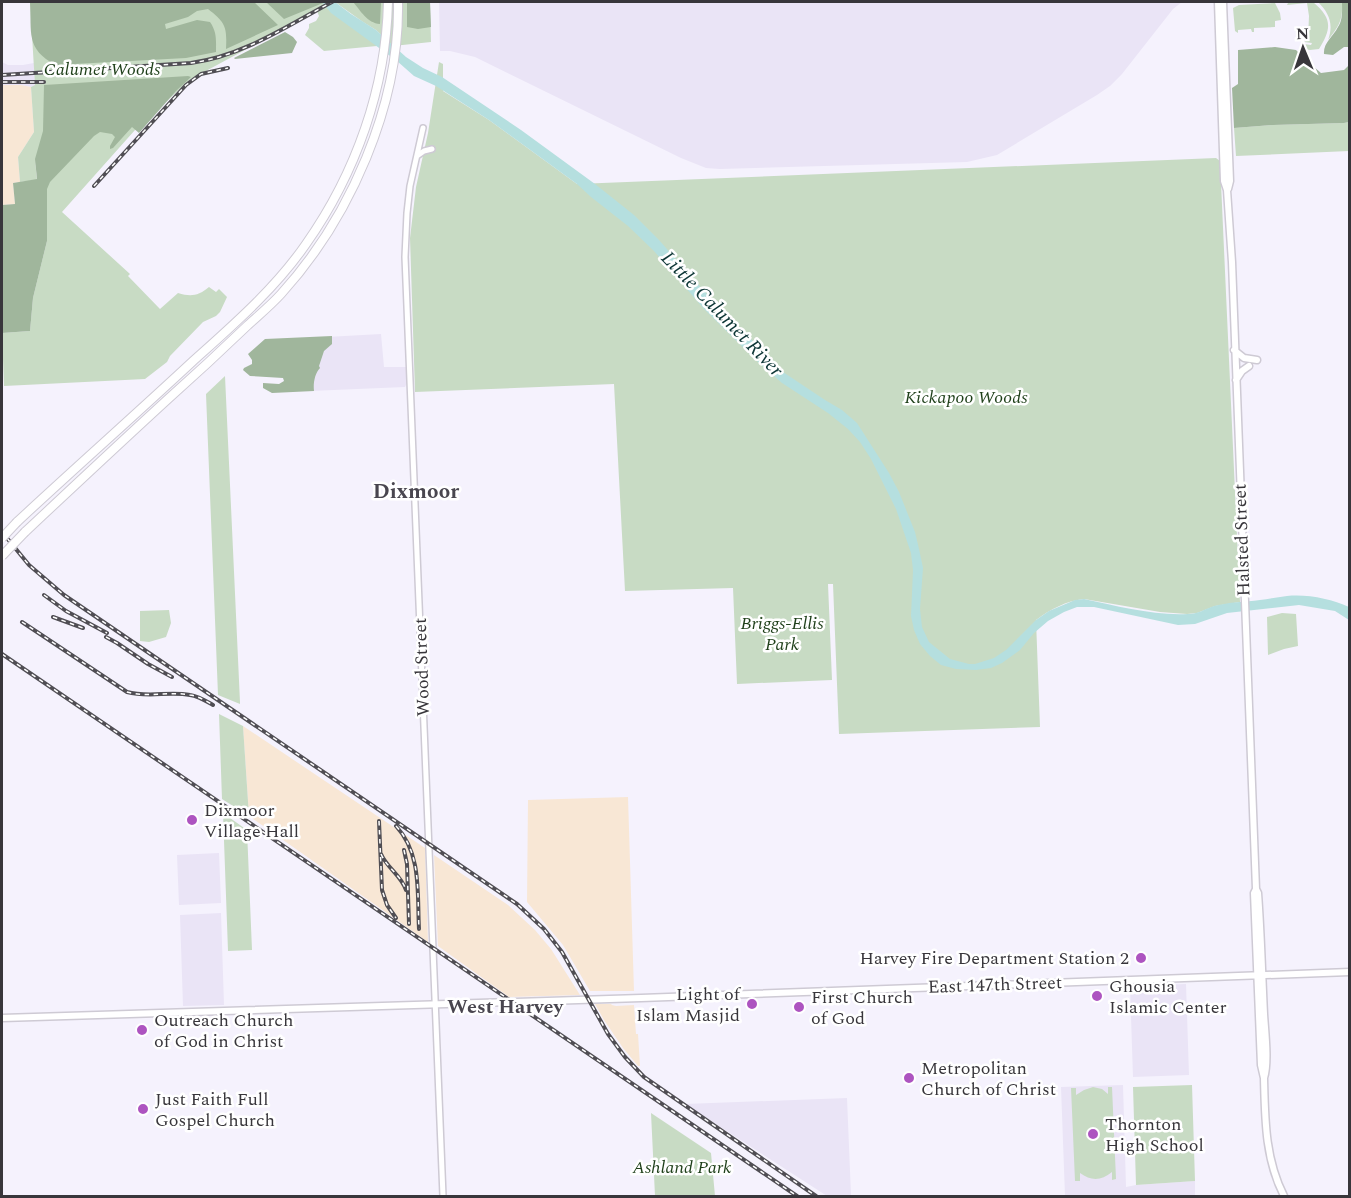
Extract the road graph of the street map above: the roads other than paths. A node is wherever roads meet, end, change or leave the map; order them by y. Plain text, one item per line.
1 (388, 2) edge
2 (398, 2) edge
3 (1221, 2) edge
4 (423, 128) dead end
5 (432, 149) dead end
6 (417, 156) junction
7 (1234, 350) junction
8 (1257, 360) dead end
9 (1249, 366) dead end
10 (1236, 380) junction
11 (2, 538) edge
12 (2, 556) edge
13 (1350, 972) edge
14 (1259, 976) junction
15 (436, 1004) junction
16 (2, 1018) edge
17 (443, 1197) edge
18 (1284, 1197) edge

1 - 11 highway, bridge
2 - 12 highway, bridge
3 - 7 main road, Halsted Street
4 - 6 main road, Wood Street
5 - 6 main road
6 - 15 main road, Wood Street
7 - 8 main road
7 - 10 main road, Halsted Street
9 - 10 main road
10 - 14 main road, Halsted Street
13 - 14 main road, East 147th Street
14 - 15 main road, East 147th Street
14 - 18 main road, Halsted Street
15 - 16 main road, East 147th Street
15 - 17 main road, Wood Street

